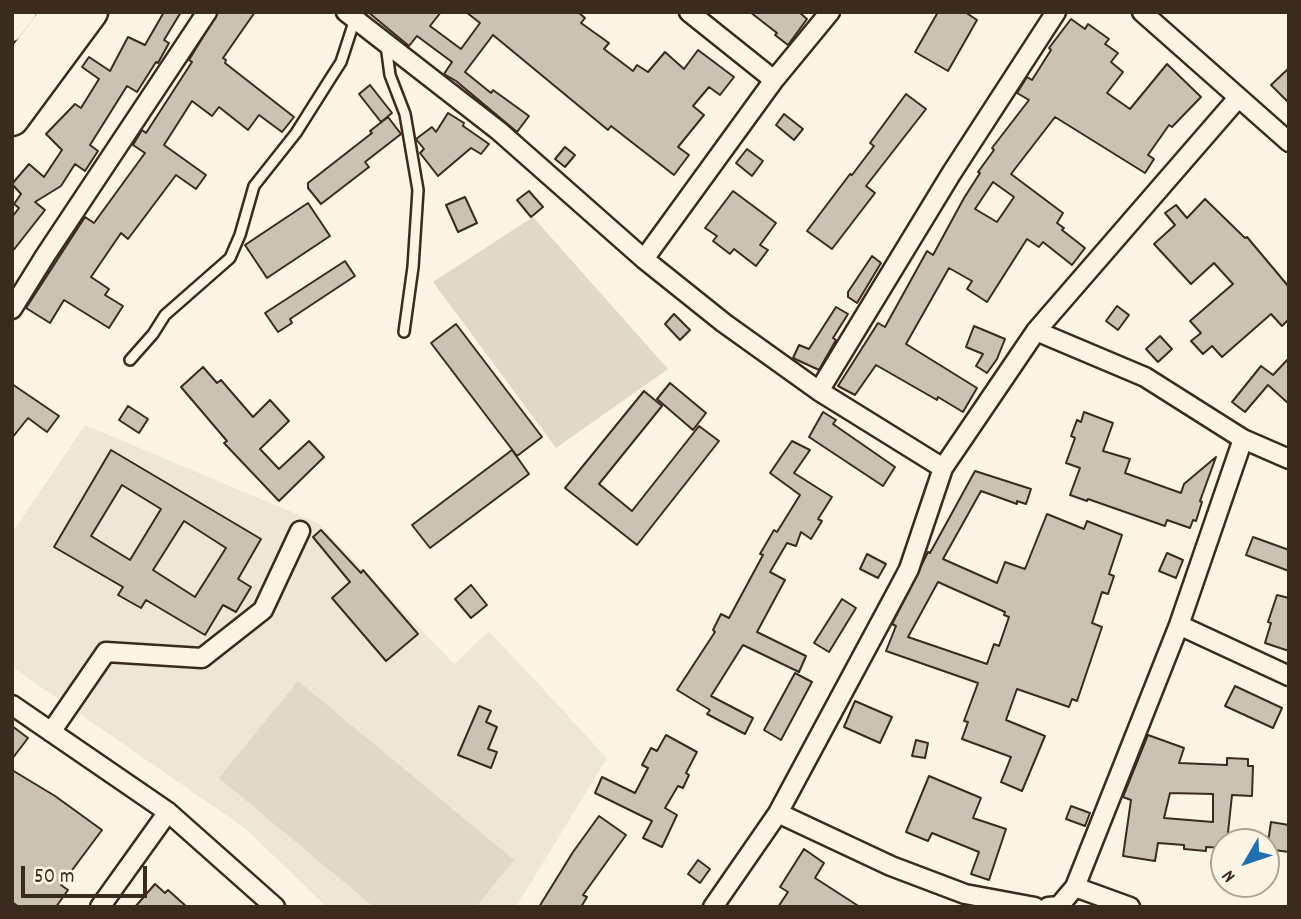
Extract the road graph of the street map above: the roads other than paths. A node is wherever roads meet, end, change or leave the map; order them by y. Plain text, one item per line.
1 (27, 12) edge
2 (58, 12) edge
3 (91, 12) edge
4 (206, 12) edge
5 (688, 12) edge
6 (830, 12) edge
7 (1056, 12) edge
8 (1142, 12) edge
9 (350, 16) edge
10 (12, 32) edge
11 (386, 43) junction
12 (12, 74) edge
13 (775, 80) junction
14 (1238, 98) junction
15 (12, 119) edge
16 (1289, 142) edge
17 (644, 259) junction
18 (12, 309) edge
19 (1036, 331) junction
20 (404, 332) dead end
21 (131, 360) dead end
22 (819, 391) junction
23 (1243, 439) junction
24 (1289, 459) edge
25 (943, 468) junction
26 (300, 531) dead end
27 (1179, 625) junction
28 (1289, 676) edge
29 (15, 713) edge
30 (51, 732) junction
31 (168, 812) junction
32 (778, 813) junction
33 (1075, 887) junction
34 (100, 907) edge
35 (275, 907) edge
36 (713, 907) edge
37 (1035, 907) edge
38 (1048, 907) edge
39 (1130, 907) edge

1 - 10 street
2 - 12 highway
3 - 15 highway
4 - 18 street
5 - 13 street
6 - 13 street
7 - 22 street
8 - 14 street
9 - 11 street
9 - 21 lane
11 - 17 street
11 - 20 lane
13 - 17 street
14 - 16 street
14 - 19 street
17 - 22 street
19 - 23 street
19 - 25 street
22 - 25 street
23 - 24 street
23 - 27 street
25 - 32 street
26 - 30 street
27 - 28 street
27 - 33 street
29 - 30 street
30 - 31 street
31 - 34 street
31 - 35 street
32 - 36 street
32 - 37 street
33 - 38 street
33 - 39 street

